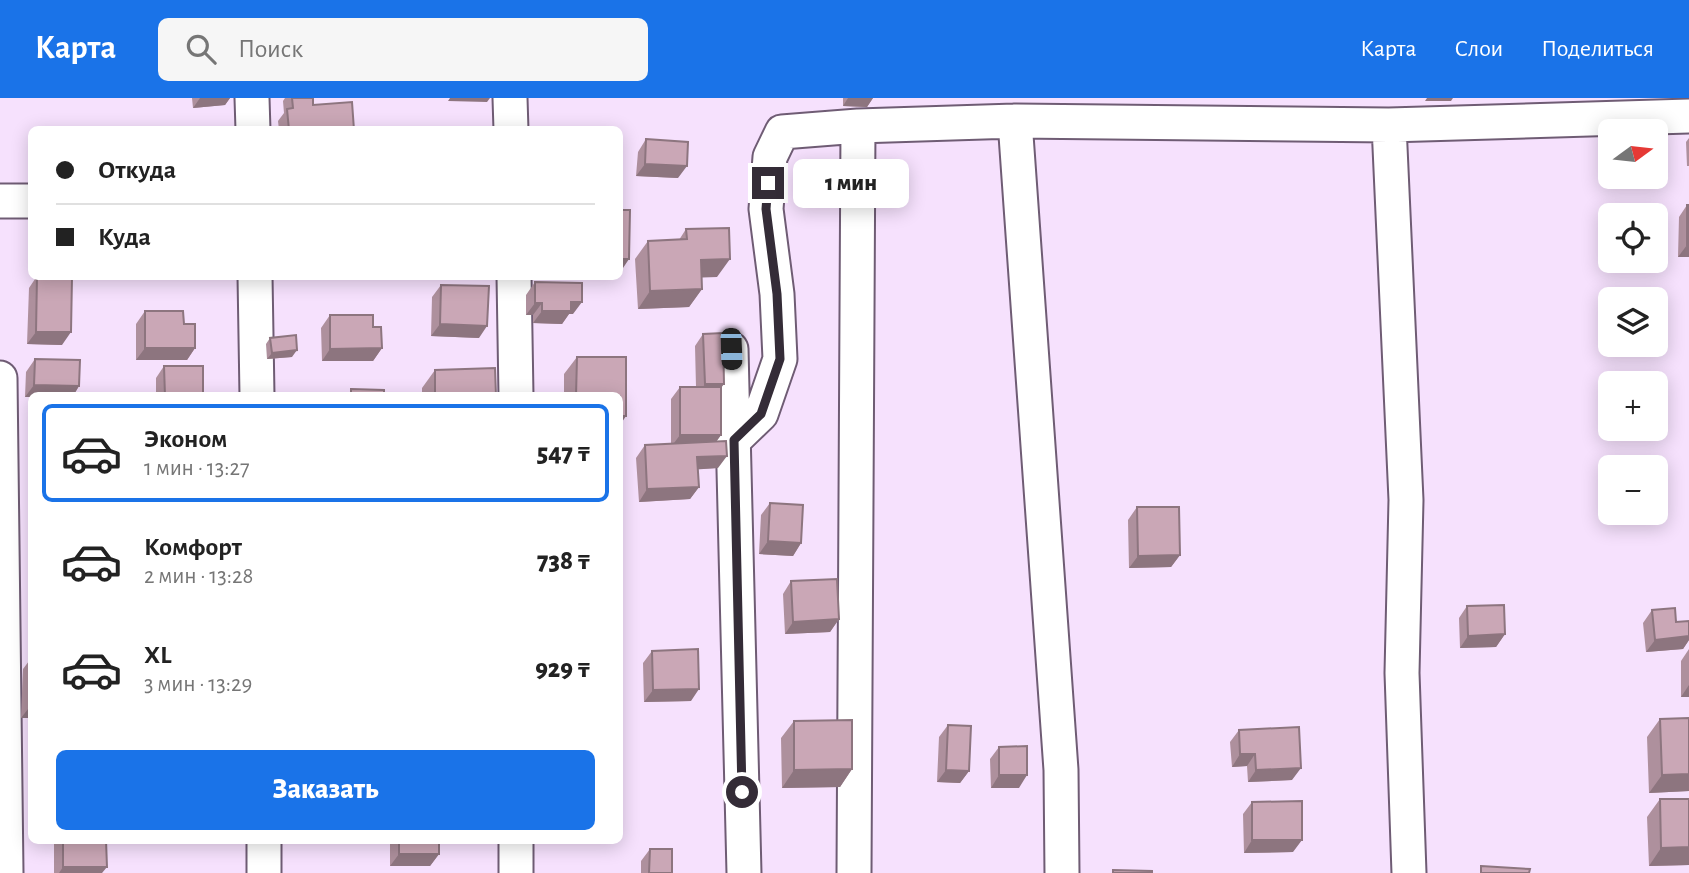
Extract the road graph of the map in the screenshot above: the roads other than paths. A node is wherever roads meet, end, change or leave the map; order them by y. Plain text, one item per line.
1 (252, 98) edge
2 (510, 98) edge
3 (1689, 116) edge
4 (1015, 121) junction
5 (1389, 125) junction
6 (253, 126) edge
7 (511, 126) edge
8 (858, 126) junction
9 (0, 201) edge
10 (28, 201) edge
11 (255, 280) edge
12 (514, 280) edge
13 (731, 349) dead end
14 (0, 378) edge
15 (257, 392) edge
16 (516, 392) edge
17 (734, 440) junction
18 (264, 844) edge
19 (516, 844) edge
20 (6, 873) edge
21 (264, 873) edge
22 (516, 873) edge
23 (744, 873) edge
24 (854, 873) edge
25 (1062, 873) edge
26 (1409, 873) edge

1 - 6 street
2 - 7 street
3 - 5 street
4 - 5 street
4 - 8 street
4 - 25 street
5 - 26 street
8 - 17 street
8 - 24 street
9 - 10 street
11 - 15 street
12 - 16 street
13 - 17 street
14 - 20 street
17 - 23 street
18 - 21 street
19 - 22 street

